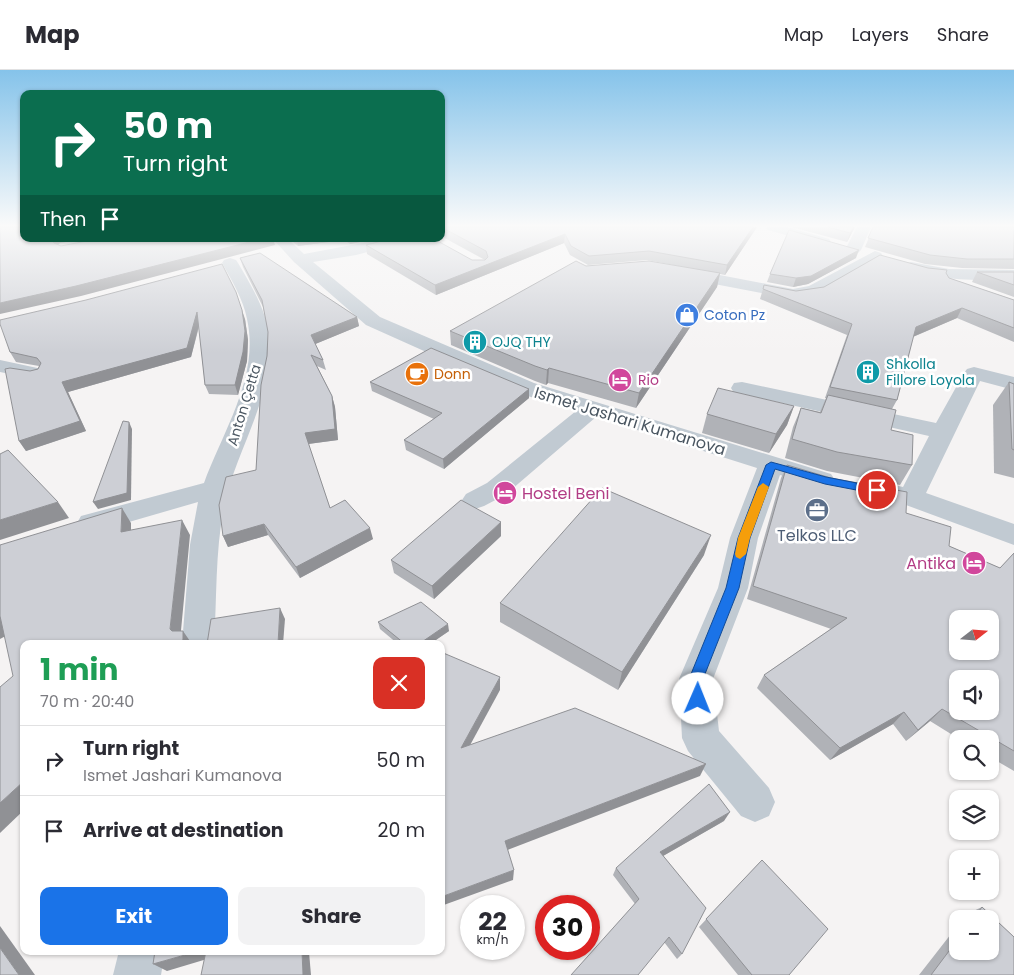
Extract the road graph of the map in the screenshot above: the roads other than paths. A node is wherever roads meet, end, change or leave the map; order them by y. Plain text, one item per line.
1 (232, 269) edge
2 (310, 269) edge
3 (852, 269) edge
4 (919, 269) edge
5 (669, 270) edge
6 (924, 271) junction
7 (1014, 275) edge
8 (979, 292) edge
9 (0, 366) edge
10 (35, 373) edge
11 (1014, 384) edge
12 (742, 388) dead end
13 (592, 410) junction
14 (942, 432) junction
15 (771, 465) junction
16 (214, 489) junction
17 (911, 497) junction
18 (475, 500) dead end
19 (67, 531) edge
20 (1014, 535) edge
21 (198, 640) edge
22 (755, 802) dead end
23 (141, 955) edge
24 (137, 975) edge

1 - 16 street, Anton Çetta
2 - 13 street, Ismet Jashari Kumanova
3 - 5 street
4 - 6 street
6 - 7 street
6 - 8 street
9 - 10 street
11 - 14 street
12 - 14 street
13 - 15 street, Ismet Jashari Kumanova
13 - 18 street
14 - 17 street
15 - 17 street, Ismet Jashari Kumanova
15 - 22 street
16 - 19 street
16 - 21 street, Anton Çetta
17 - 20 street, Ismet Jashari Kumanova
23 - 24 street

